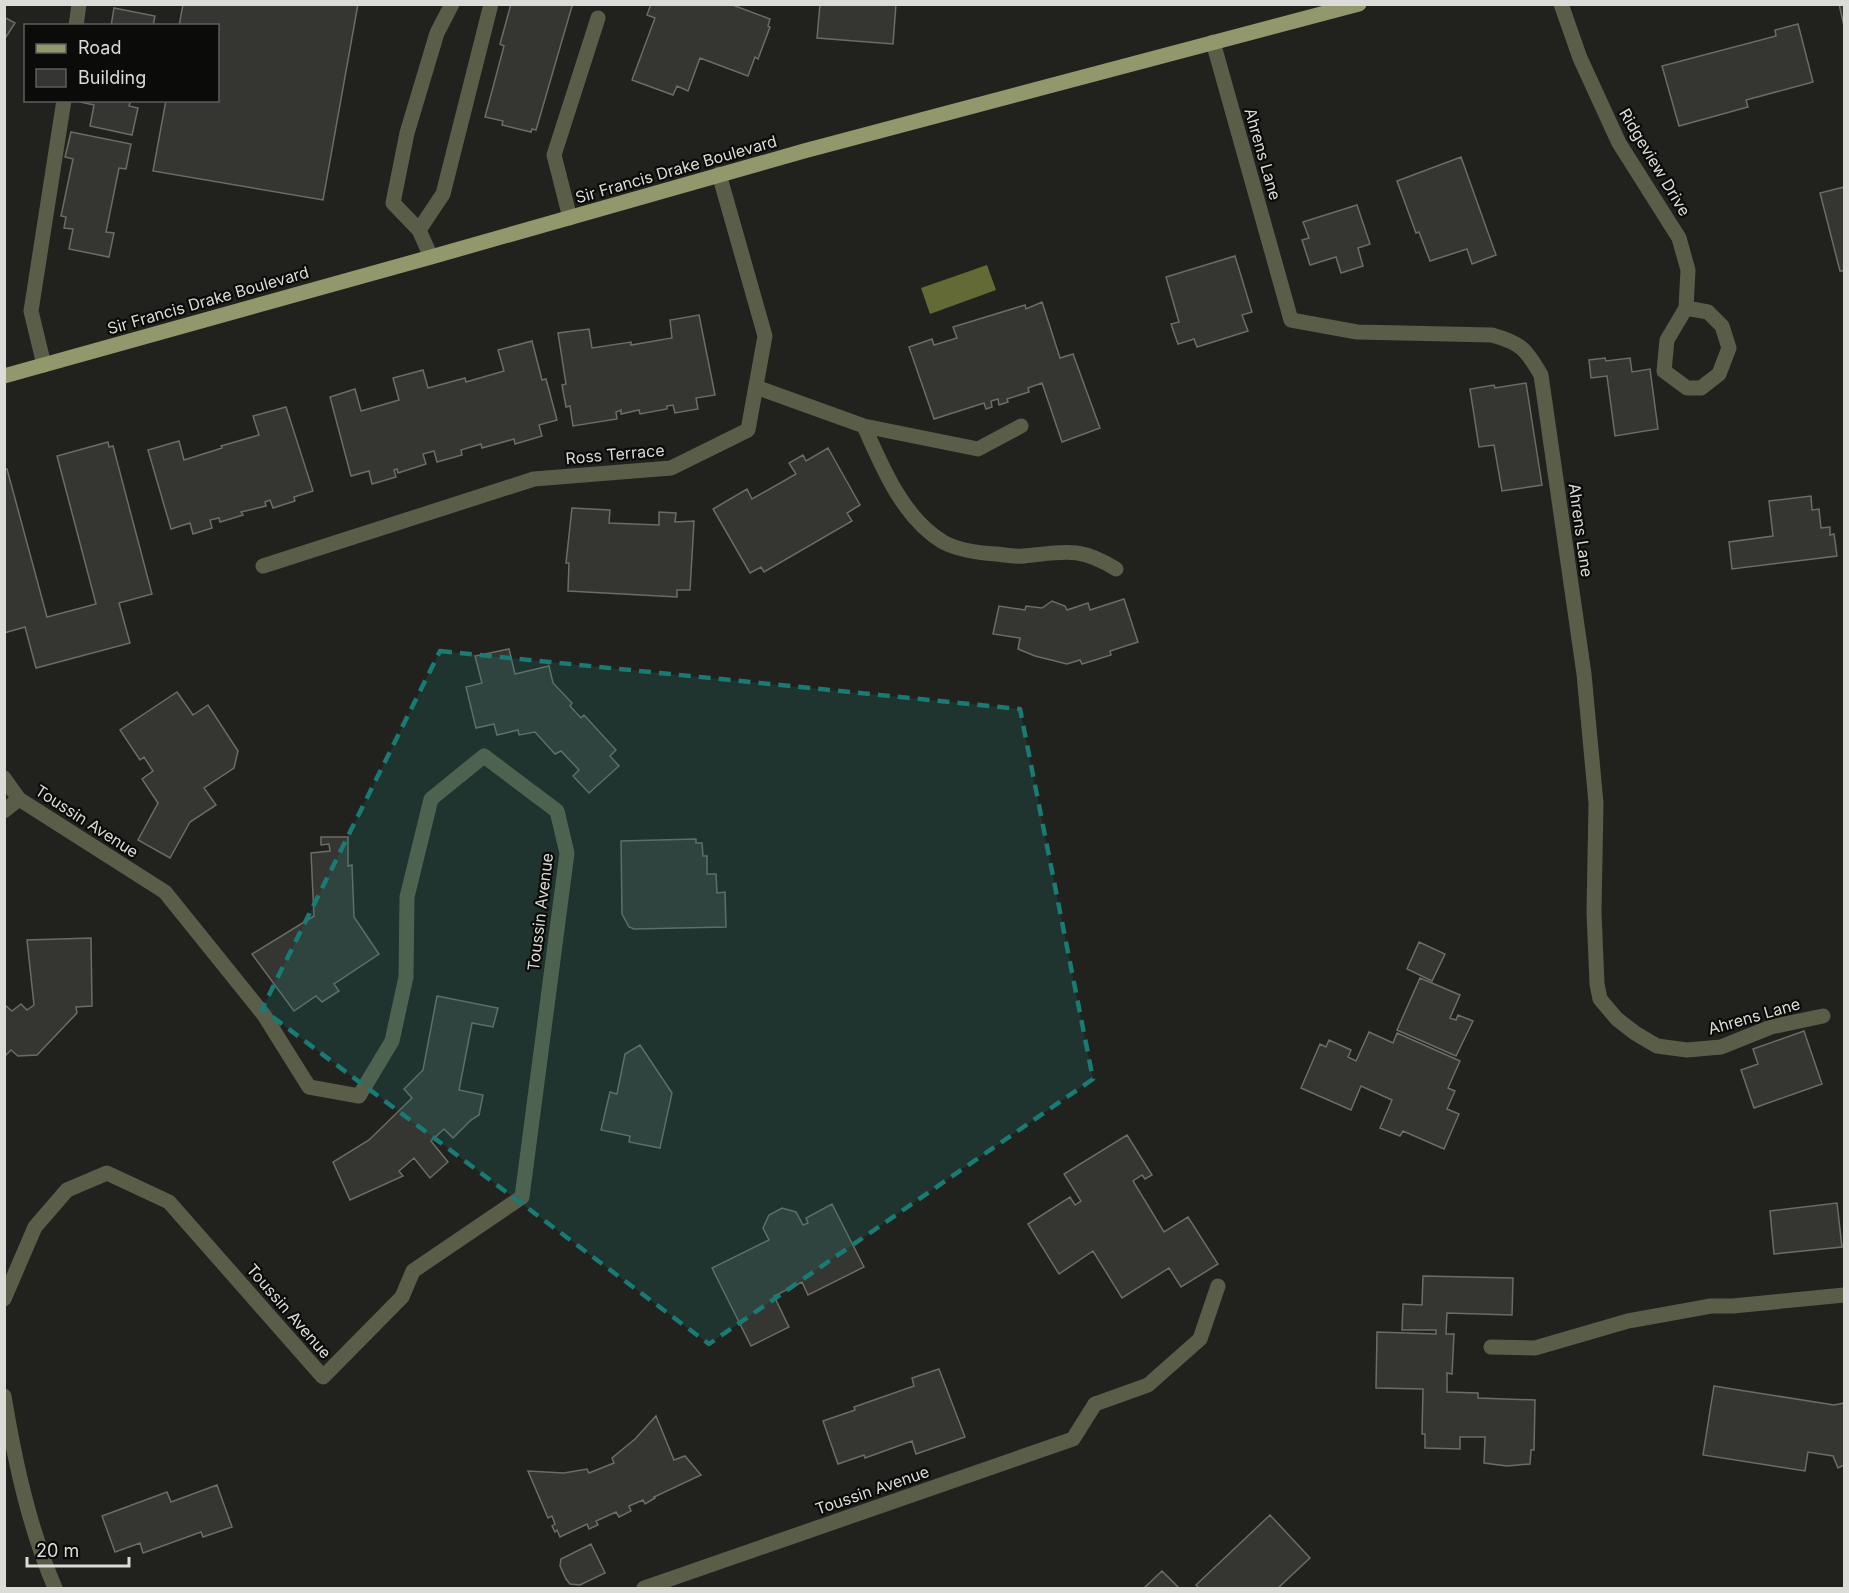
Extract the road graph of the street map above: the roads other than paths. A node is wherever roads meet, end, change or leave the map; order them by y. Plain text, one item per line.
1 (79, 4) edge
2 (452, 4) edge
3 (491, 4) edge
4 (1359, 4) edge
5 (1561, 4) edge
6 (598, 18) dead end
7 (76, 24) edge
8 (1213, 42) junction
9 (64, 102) edge
10 (719, 174) junction
11 (570, 218) junction
12 (419, 230) junction
13 (431, 257) junction
14 (1686, 308) junction
15 (44, 365) junction
16 (4, 376) edge
17 (756, 387) junction
18 (864, 426) junction
19 (1021, 426) dead end
20 (263, 566) dead end
21 (1116, 569) dead end
22 (4, 778) edge
23 (19, 799) junction
24 (4, 811) edge
25 (1823, 1016) dead end
26 (1218, 1286) dead end
27 (1845, 1294) edge
28 (4, 1299) edge
29 (1491, 1347) dead end
30 (4, 1396) edge
31 (55, 1588) edge
32 (644, 1588) edge

1 - 7 street
2 - 12 street
3 - 12 street
4 - 8 main road, Sir Francis Drake Boulevard
5 - 14 street, Ridgeview Drive
6 - 11 street
8 - 10 main road, Sir Francis Drake Boulevard
8 - 25 street, Ahrens Lane
9 - 15 street
10 - 11 main road, Sir Francis Drake Boulevard
10 - 17 street, Ross Terrace
11 - 13 main road, Sir Francis Drake Boulevard
12 - 13 street
13 - 15 main road, Sir Francis Drake Boulevard
14 - 14 street, Ridgeview Drive
15 - 16 main road, Sir Francis Drake Boulevard
17 - 18 street
17 - 20 street, Ross Terrace
18 - 19 street
18 - 21 street
22 - 23 street, Toussin Avenue
23 - 24 street
23 - 28 street, Toussin Avenue
26 - 32 street, Toussin Avenue
27 - 29 street
30 - 31 street

